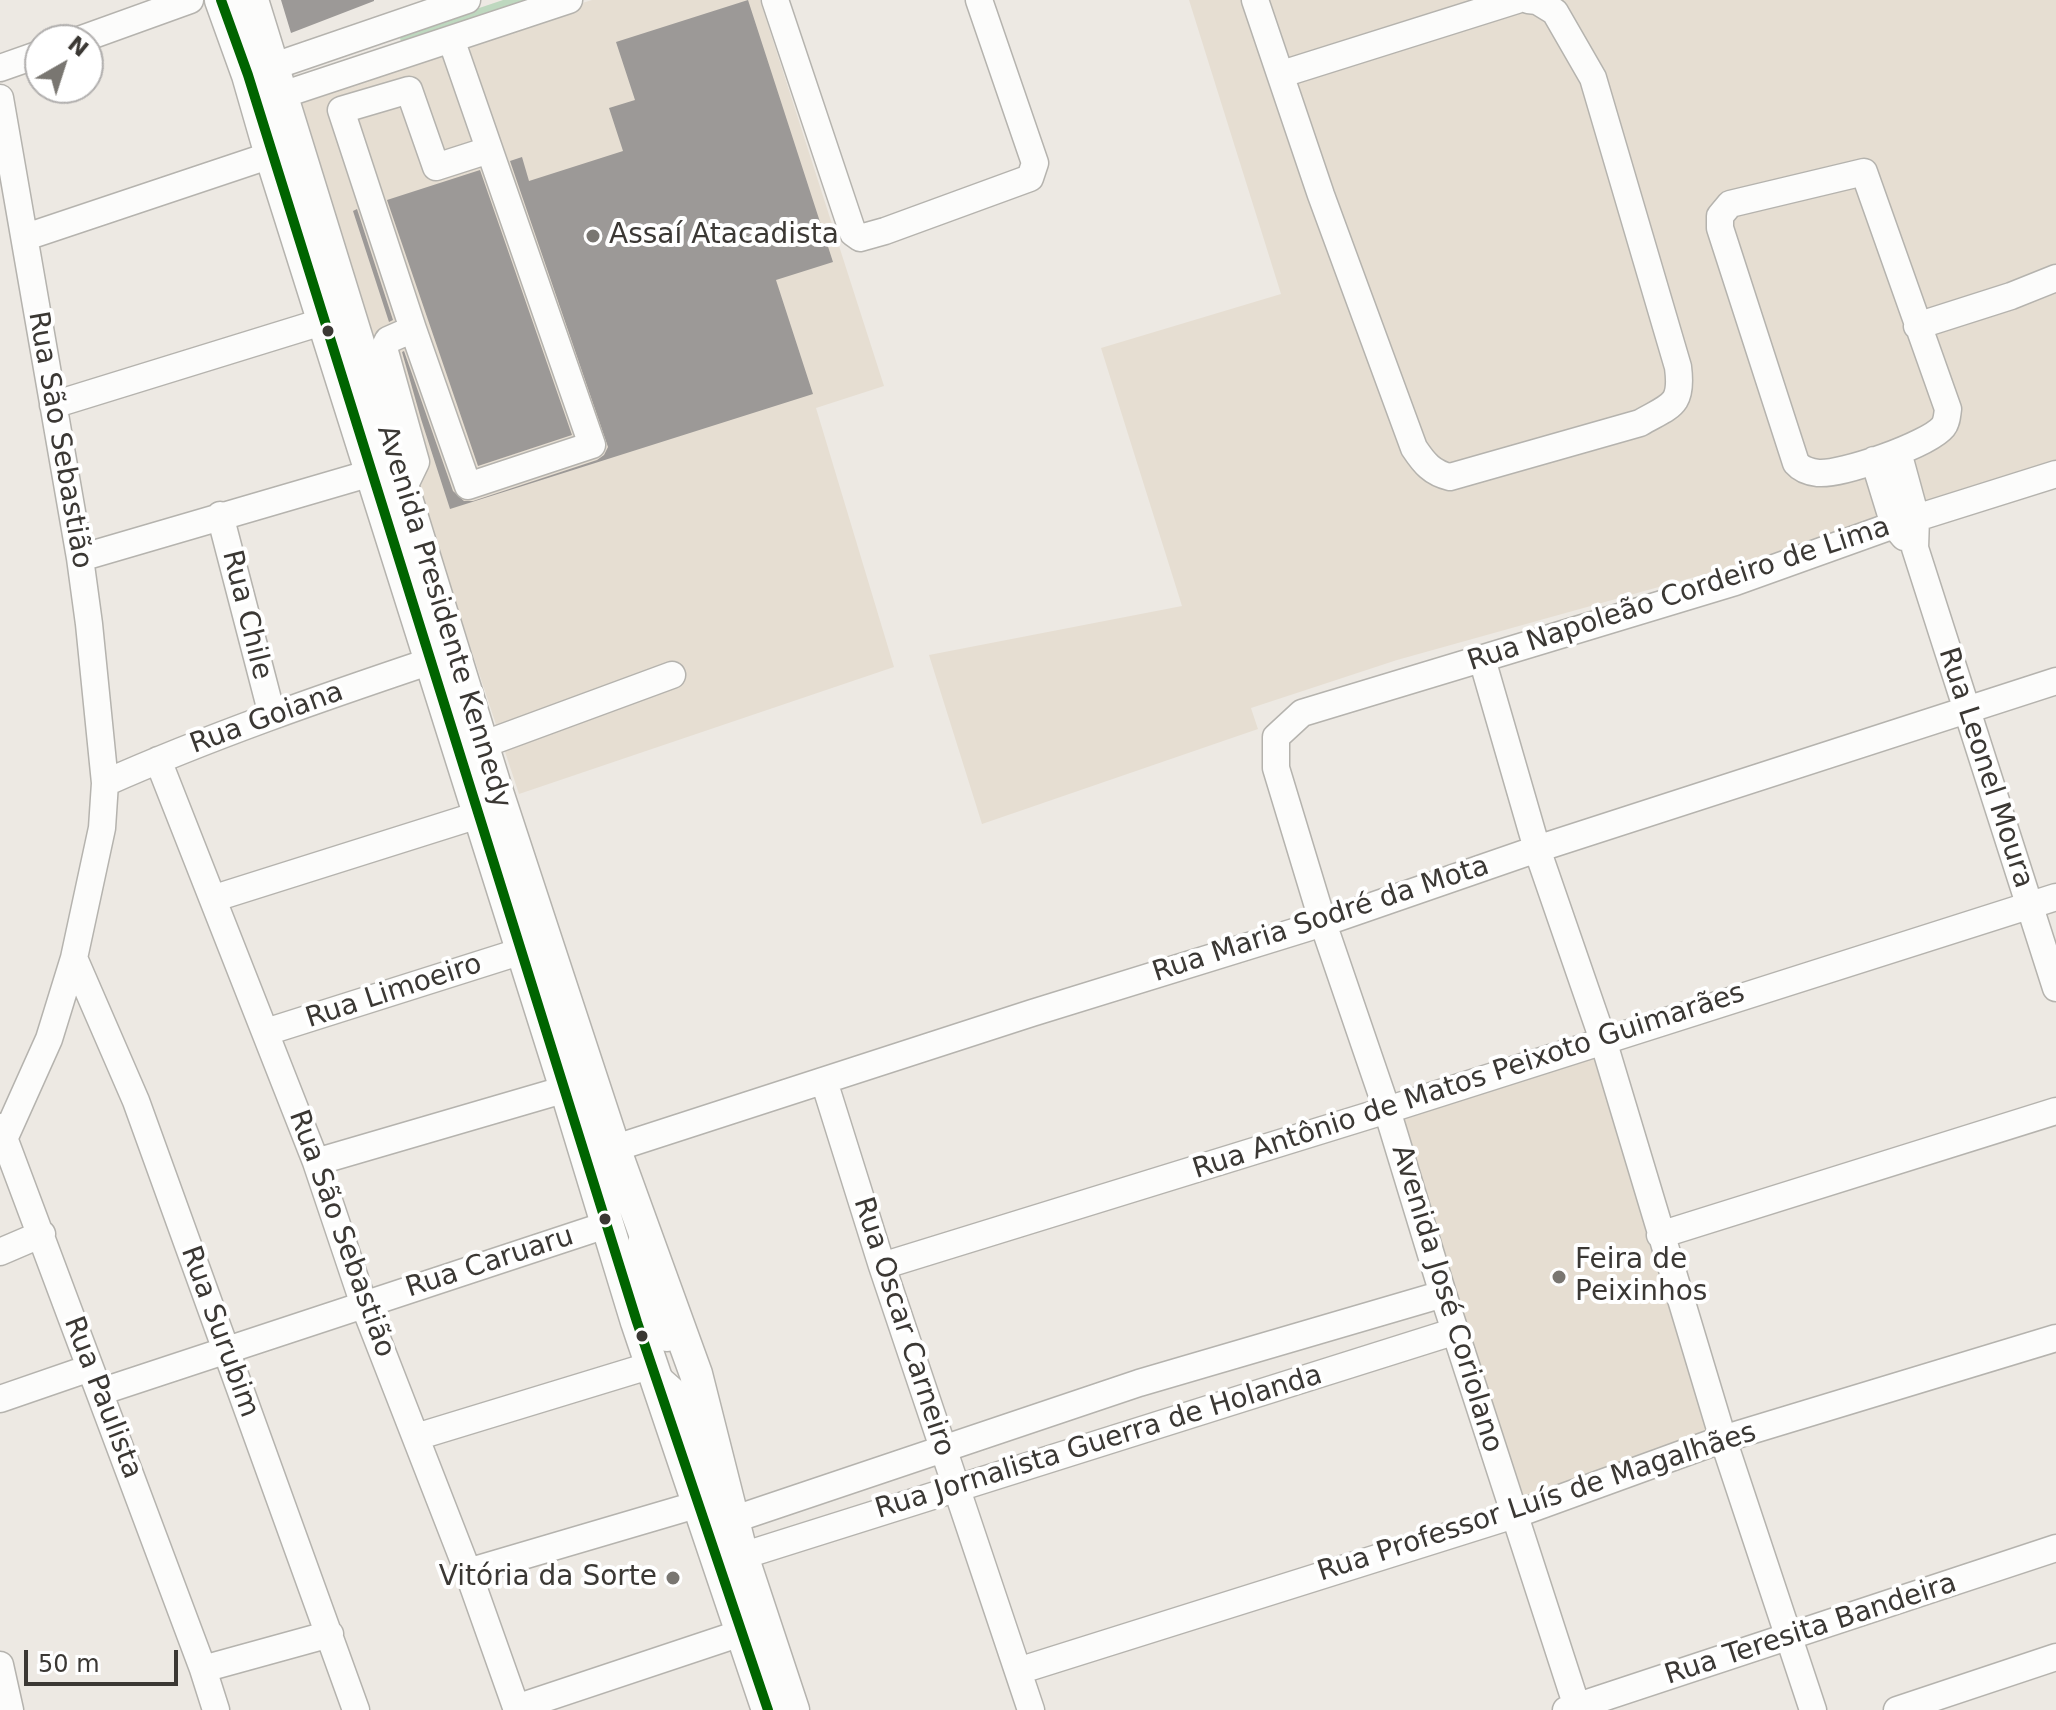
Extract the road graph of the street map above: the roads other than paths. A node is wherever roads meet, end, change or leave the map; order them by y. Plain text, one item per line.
1 (190, 0) edge
2 (221, 0) edge
3 (252, 0) edge
4 (467, 0) edge
5 (569, 0) edge
6 (775, 0) edge
7 (979, 0) edge
8 (1255, 0) edge
9 (1517, 0) edge
10 (1528, 0) edge
11 (383, 28) junction
12 (104, 31) edge
13 (451, 39) junction
14 (24, 60) edge
15 (393, 60) junction
16 (0, 68) edge
17 (1282, 74) junction
18 (266, 85) junction
19 (0, 98) edge
20 (489, 150) junction
21 (271, 155) junction
22 (26, 237) junction
23 (2056, 278) edge
24 (325, 321) junction
25 (1917, 326) junction
26 (413, 329) junction
27 (53, 405) junction
28 (1886, 456) junction
29 (371, 473) junction
30 (2056, 474) edge
31 (403, 489) junction
32 (220, 515) junction
33 (1905, 522) junction
34 (80, 558) junction
35 (1482, 659) junction
36 (431, 661) junction
37 (672, 675) dead end
38 (2056, 681) edge
39 (1964, 709) junction
40 (1302, 713) joint
41 (272, 715) junction
42 (482, 745) junction
43 (158, 760) junction
44 (105, 783) junction
45 (478, 815) junction
46 (1537, 849) junction
47 (2056, 897) edge
48 (215, 898) junction
49 (2030, 905) junction
50 (1323, 923) junction
51 (522, 951) junction
52 (74, 958) junction
53 (2056, 988) edge
54 (266, 1032) junction
55 (1603, 1040) junction
56 (824, 1081) junction
57 (566, 1089) junction
58 (1387, 1110) junction
59 (2056, 1111) edge
60 (3, 1132) edge
61 (600, 1153) junction
62 (316, 1162) junction
63 (606, 1225) junction
64 (42, 1234) junction
65 (1660, 1235) junction
66 (0, 1252) edge
67 (882, 1266) junction
68 (1443, 1294) junction
69 (364, 1305) junction
70 (1456, 1331) junction
71 (1290, 1338) junction
72 (2056, 1338) edge
73 (224, 1351) junction
74 (90, 1368) junction
75 (654, 1371) junction
76 (1302, 1380) junction
77 (1139, 1383) junction
78 (100, 1392) junction
79 (0, 1399) edge
80 (1151, 1427) junction
81 (416, 1437) junction
82 (1723, 1439) junction
83 (942, 1448) junction
84 (956, 1486) junction
85 (699, 1504) junction
86 (1514, 1515) junction
87 (732, 1520) junction
88 (2056, 1548) edge
89 (742, 1556) junction
90 (468, 1572) junction
91 (741, 1633) junction
92 (330, 1634) junction
93 (1788, 1638) junction
94 (2056, 1657) edge
95 (0, 1665) edge
96 (203, 1669) junction
97 (1018, 1671) junction
98 (516, 1709) edge
99 (1574, 1709) edge
100 (10, 1710) edge
101 (216, 1710) edge
102 (356, 1710) edge
103 (768, 1710) edge
104 (793, 1710) edge
105 (1031, 1710) edge
106 (1813, 1710) edge
107 (1897, 1710) edge

1 - 12 street
2 - 18 main road, Avenida Presidente Kennedy
3 - 18 main road, Avenida Presidente Kennedy
4 - 11 street
5 - 13 street
6 - 7 street
8 - 17 street
9 - 17 street
10 - 17 street
11 - 15 street
11 - 18 street
13 - 15 street
13 - 20 street
14 - 16 street
15 - 18 street
18 - 21 main road, Avenida Presidente Kennedy
18 - 31 main road, Avenida Presidente Kennedy
19 - 22 street, Rua São Sebastião
20 - 26 street
20 - 26 street
21 - 22 street
21 - 24 main road, Avenida Presidente Kennedy
22 - 27 street, Rua São Sebastião
23 - 25 street
24 - 27 street
24 - 29 main road, Avenida Presidente Kennedy
25 - 28 street
25 - 28 street
26 - 31 street
27 - 34 street, Rua São Sebastião
28 - 33 street
29 - 32 street
29 - 36 main road, Avenida Presidente Kennedy
30 - 33 street, Rua Napoleão Cordeiro de Lima
31 - 42 main road, Avenida Presidente Kennedy
32 - 34 street
32 - 41 street, Rua Chile
33 - 35 street, Rua Napoleão Cordeiro de Lima
33 - 39 street, Rua Leonel Moura
34 - 44 street, Rua São Sebastião
35 - 40 street, Rua Napoleão Cordeiro de Lima
35 - 46 street
36 - 41 street, Rua Goiana
36 - 45 main road, Avenida Presidente Kennedy
37 - 42 street
38 - 39 street, Rua Maria Sodré da Mota
39 - 46 street, Rua Maria Sodré da Mota
39 - 49 street, Rua Leonel Moura
40 - 50 street, Avenida José Coriolano
41 - 43 street, Rua Goiana
42 - 61 main road, Avenida Presidente Kennedy
43 - 44 street, Rua Goiana
43 - 48 street, Rua São Sebastião
44 - 52 street
45 - 48 street
45 - 51 main road, Avenida Presidente Kennedy
46 - 50 street, Rua Maria Sodré da Mota
46 - 55 street
47 - 49 street, Rua Antônio de Matos Peixoto Guimarães
48 - 54 street, Rua São Sebastião
49 - 53 street, Rua Leonel Moura
49 - 55 street, Rua Antônio de Matos Peixoto Guimarães
50 - 56 street, Rua Maria Sodré da Mota
50 - 58 street, Avenida José Coriolano
51 - 54 street, Rua Limoeiro
51 - 57 main road, Avenida Presidente Kennedy
52 - 60 street
52 - 73 street, Rua Surubim
54 - 62 street, Rua São Sebastião
55 - 58 street, Rua Antônio de Matos Peixoto Guimarães
55 - 65 street
56 - 61 street, Rua Maria Sodré da Mota
56 - 67 street, Rua Oscar Carneiro
57 - 61 main road, Avenida Presidente Kennedy
57 - 62 street
58 - 67 street, Rua Antônio de Matos Peixoto Guimarães
58 - 68 street, Avenida José Coriolano
59 - 65 street
60 - 64 street, Rua Paulista
61 - 63 main road, Avenida Presidente Kennedy
61 - 87 main road, Avenida Presidente Kennedy
62 - 69 street, Rua São Sebastião
63 - 69 street, Rua Caruaru
63 - 75 main road, Avenida Presidente Kennedy
64 - 66 street
64 - 74 street, Rua Paulista
65 - 82 street
67 - 83 street, Rua Oscar Carneiro
68 - 70 street, Avenida José Coriolano
68 - 71 street, Rua Jornalista Guerra de Holanda
69 - 73 street, Rua Caruaru
69 - 81 street, Rua São Sebastião
70 - 76 street, Rua Jornalista Guerra de Holanda
70 - 86 street, Avenida José Coriolano
71 - 76 street
71 - 77 street, Rua Jornalista Guerra de Holanda
72 - 82 street, Rua Professor Luís de Magalhães
73 - 78 street, Rua Caruaru
73 - 92 street, Rua Surubim
74 - 78 street, Rua Paulista
74 - 79 street
75 - 81 street
75 - 85 main road, Avenida Presidente Kennedy
76 - 80 street, Rua Jornalista Guerra de Holanda
77 - 80 street
77 - 83 street, Rua Jornalista Guerra de Holanda
78 - 96 street, Rua Paulista
80 - 84 street, Rua Jornalista Guerra de Holanda
81 - 90 street, Rua São Sebastião
82 - 86 street, Rua Professor Luís de Magalhães
82 - 93 street
83 - 84 street, Rua Oscar Carneiro
83 - 87 street, Rua Jornalista Guerra de Holanda
84 - 89 street, Rua Jornalista Guerra de Holanda
84 - 97 street, Rua Oscar Carneiro
85 - 90 street
85 - 91 main road, Avenida Presidente Kennedy
86 - 97 street, Rua Professor Luís de Magalhães
86 - 99 street, Avenida José Coriolano
87 - 89 main road, Avenida Presidente Kennedy
88 - 93 street, Rua Teresita Bandeira
89 - 104 main road, Avenida Presidente Kennedy
90 - 98 street, Rua São Sebastião
91 - 98 street
91 - 103 main road, Avenida Presidente Kennedy
92 - 96 street
92 - 102 street, Rua Surubim
93 - 99 street, Rua Teresita Bandeira
93 - 106 street
94 - 107 street
95 - 100 street
96 - 101 street, Rua Paulista
97 - 105 street, Rua Oscar Carneiro

